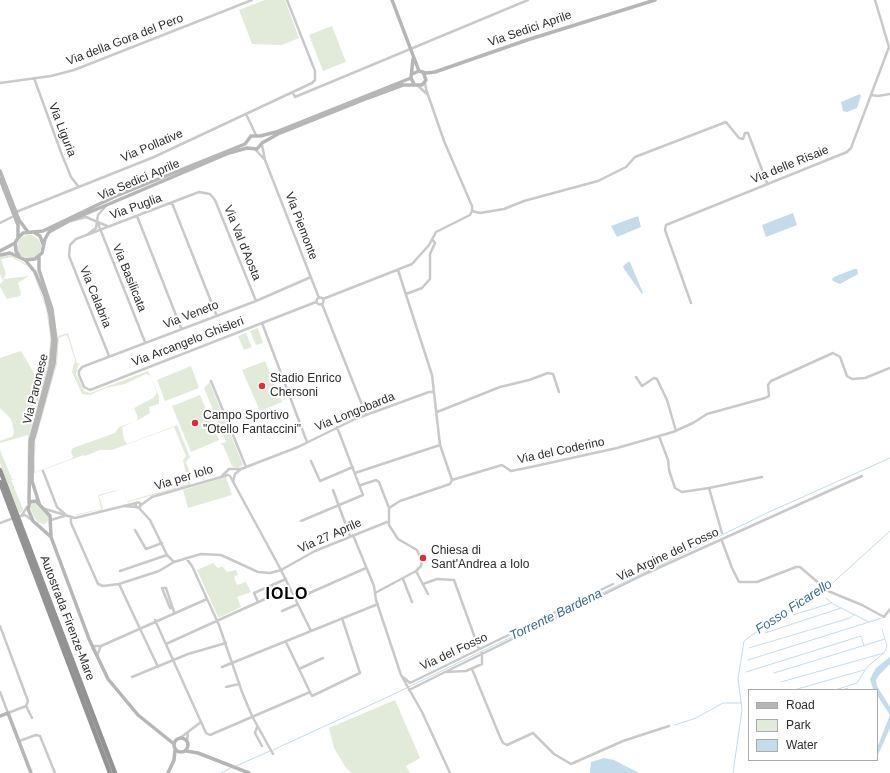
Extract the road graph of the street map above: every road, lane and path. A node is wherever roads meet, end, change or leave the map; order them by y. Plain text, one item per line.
1 (252, 0) edge
2 (287, 0) edge
3 (392, 0) edge
4 (528, 0) edge
5 (655, 0) edge
6 (875, 0) edge
7 (410, 49) junction
8 (413, 58) junction
9 (421, 72) junction
10 (435, 72) junction
11 (412, 76) junction
12 (34, 78) junction
13 (426, 81) junction
14 (0, 83) edge
15 (415, 85) junction
16 (293, 93) junction
17 (890, 94) edge
18 (871, 95) junction
19 (429, 96) junction
20 (246, 114) junction
21 (256, 135) junction
22 (248, 142) junction
23 (262, 144) junction
24 (253, 149) junction
25 (265, 160) junction
26 (0, 171) edge
27 (0, 179) edge
28 (768, 183) junction
29 (78, 186) junction
30 (210, 194) joint
31 (172, 203) junction
32 (106, 205) junction
33 (472, 211) junction
34 (15, 214) junction
35 (137, 216) junction
36 (69, 221) junction
37 (97, 221) junction
38 (0, 224) edge
39 (108, 227) junction
40 (101, 230) junction
41 (28, 232) junction
42 (35, 233) junction
43 (84, 236) junction
44 (18, 238) junction
45 (432, 239) junction
46 (16, 244) junction
47 (44, 244) junction
48 (70, 245) joint
49 (0, 251) edge
50 (0, 254) edge
51 (20, 257) junction
52 (39, 257) junction
53 (25, 260) junction
54 (398, 270) junction
55 (311, 277) junction
56 (406, 294) junction
57 (319, 298) junction
58 (323, 300) junction
59 (256, 301) junction
60 (316, 302) junction
61 (691, 303) dead end
62 (322, 304) junction
63 (216, 314) junction
64 (262, 323) junction
65 (182, 328) junction
66 (145, 342) junction
67 (109, 356) junction
68 (890, 368) edge
69 (79, 371) joint
70 (636, 377) dead end
71 (211, 381) dead end
72 (433, 392) junction
73 (559, 392) dead end
74 (437, 412) junction
75 (366, 415) junction
76 (337, 427) junction
77 (676, 431) junction
78 (659, 436) junction
79 (307, 442) junction
80 (440, 445) junction
81 (311, 461) dead end
82 (246, 467) junction
83 (353, 467) junction
84 (233, 469) junction
85 (241, 469) junction
86 (0, 470) edge
87 (43, 472) dead end
88 (356, 473) junction
89 (228, 474) junction
90 (234, 474) junction
91 (862, 476) dead end
92 (762, 477) dead end
93 (452, 480) junction
94 (0, 482) edge
95 (233, 482) junction
96 (361, 485) junction
97 (709, 488) junction
98 (333, 490) dead end
99 (152, 497) junction
100 (137, 502) junction
101 (40, 504) junction
102 (28, 505) junction
103 (122, 506) junction
104 (138, 506) junction
105 (340, 506) junction
106 (57, 507) junction
107 (389, 508) junction
108 (44, 509) junction
109 (52, 512) junction
110 (64, 516) junction
111 (70, 517) junction
112 (11, 518) dead end
113 (33, 521) junction
114 (301, 521) dead end
115 (50, 522) junction
116 (387, 522) junction
117 (0, 523) edge
118 (37, 525) junction
119 (135, 530) dead end
120 (722, 533) dead end
121 (51, 536) junction
122 (352, 536) junction
123 (722, 541) junction
124 (162, 543) junction
125 (167, 554) junction
126 (186, 558) junction
127 (174, 562) junction
128 (366, 568) junction
129 (281, 570) junction
130 (120, 571) dead end
131 (416, 571) junction
132 (286, 579) junction
133 (403, 579) junction
134 (119, 584) junction
135 (423, 584) junction
136 (613, 584) dead end
137 (273, 585) junction
138 (375, 593) junction
139 (428, 594) dead end
140 (170, 598) junction
141 (166, 599) junction
142 (207, 599) junction
143 (296, 600) junction
144 (258, 602) junction
145 (412, 602) dead end
146 (298, 604) junction
147 (378, 604) junction
148 (172, 608) junction
149 (890, 609) edge
150 (282, 611) dead end
151 (174, 612) junction
152 (342, 618) junction
153 (156, 620) junction
154 (217, 620) junction
155 (0, 626) edge
156 (139, 629) junction
157 (311, 631) junction
158 (89, 639) junction
159 (286, 642) junction
160 (226, 643) junction
161 (166, 644) junction
162 (101, 646) junction
163 (93, 649) junction
164 (479, 649) junction
165 (482, 653) junction
166 (323, 658) dead end
167 (97, 659) junction
168 (174, 660) junction
169 (233, 663) junction
170 (158, 667) junction
171 (222, 667) dead end
172 (472, 669) junction
173 (299, 670) junction
174 (402, 675) junction
175 (439, 675) junction
176 (132, 677) dead end
177 (239, 684) junction
178 (226, 687) dead end
179 (409, 690) junction
180 (0, 692) edge
181 (310, 692) junction
182 (26, 706) junction
183 (8, 713) junction
184 (0, 716) edge
185 (252, 716) junction
186 (32, 718) dead end
187 (201, 722) junction
188 (257, 726) junction
189 (669, 726) dead end
190 (188, 731) junction
191 (176, 741) junction
192 (187, 741) junction
193 (19, 742) junction
194 (188, 746) junction
195 (262, 746) dead end
196 (175, 750) junction
197 (184, 752) junction
198 (198, 753) junction
199 (273, 754) dead end
200 (174, 760) junction
201 (31, 773) edge
202 (56, 773) edge
203 (110, 773) edge
204 (115, 773) edge
205 (168, 773) edge
206 (249, 773) edge
207 (450, 773) edge

1 - 12 street, Via della Gora del Pero
2 - 16 street, Via Pollative
3 - 7 main road
4 - 7 street
5 - 10 main road, Via Sedici Aprile
6 - 18 street, Via delle Risaie
7 - 8 main road
7 - 16 street, Via Pollative
8 - 9 main road
8 - 11 main road
9 - 10 main road
9 - 11 main road
9 - 13 main road
10 - 13 main road
11 - 15 main road
11 - 21 main road
12 - 14 street, Via della Gora del Pero
12 - 29 street, Via Liguria
13 - 15 main road, Via Sedici Aprile
13 - 19 street
15 - 19 street
15 - 23 main road, Via Sedici Aprile
16 - 20 street, Via Pollative
17 - 18 street
18 - 28 street, Via delle Risaie
19 - 33 street
20 - 21 street
20 - 29 street, Via Pollative
21 - 22 main road
21 - 23 main road
22 - 24 main road
22 - 42 main road, Via Sedici Aprile
23 - 24 main road, Via Sedici Aprile
23 - 25 street, Via Piemonte
24 - 25 street, Via Piemonte
24 - 32 main road, Via Sedici Aprile
25 - 55 street, Via Piemonte
26 - 34 main road
27 - 34 main road
28 - 33 street
28 - 61 street, Via delle Risaie
29 - 34 street, Via Pollative
30 - 31 street, Via Puglia
30 - 59 street, Via Val d'Aosta
31 - 35 street, Via Puglia
31 - 63 street
32 - 36 main road, Via Sedici Aprile
32 - 37 street
33 - 45 street
34 - 38 street, Via Pollative
34 - 41 main road
34 - 44 main road
35 - 39 street, Via Puglia
35 - 65 street
36 - 37 street
36 - 47 main road, Via Sedici Aprile
37 - 39 street
37 - 40 street, Via Basilicata
37 - 43 street
39 - 40 street, Via Puglia
40 - 43 street, Via Puglia
40 - 66 street, Via Basilicata
41 - 42 main road, Via Sedici Aprile
41 - 44 main road
42 - 47 main road
43 - 48 street, Via Puglia
44 - 46 main road
45 - 54 street
45 - 56 street
46 - 49 main road
46 - 51 main road
47 - 52 main road, Via Sedici Aprile
48 - 67 street, Via Calabria
50 - 51 main road
51 - 53 main road
52 - 53 main road
52 - 101 main road, Via Paronese
53 - 102 main road, Via Paronese
54 - 56 street
54 - 58 street
55 - 57 street, Via Piemonte
55 - 59 street, Via Veneto
56 - 72 street
57 - 58 street
57 - 60 street
58 - 62 street
59 - 63 street, Via Veneto
60 - 62 street
60 - 64 street, Via Arcangelo Ghisleri
62 - 75 street
63 - 65 street, Via Veneto
64 - 69 street, Via Arcangelo Ghisleri
64 - 79 street
65 - 66 street, Via Veneto
66 - 67 street, Via Veneto
67 - 69 street, Via Veneto
68 - 77 street, Via del Coderino
70 - 77 street
71 - 82 street
72 - 74 street
72 - 75 street, Via Longobarda
73 - 74 street
74 - 80 street
75 - 76 street, Via Longobarda
76 - 79 street, Via Longobarda
76 - 83 street
77 - 78 street, Via del Coderino
78 - 93 street, Via del Coderino
78 - 97 street
79 - 82 street, Via Longobarda
80 - 88 street
80 - 93 street
81 - 83 street
82 - 85 street, Via Longobarda
83 - 88 street
84 - 85 street, Via Longobarda
84 - 89 street, Via Longobarda
84 - 90 street
85 - 90 street, Via Longobarda
86 - 204 highway, Autostrada Firenze-Mare
87 - 106 street
88 - 96 street
89 - 90 street, Via Longobarda
89 - 95 street
89 - 99 street, Via per Iolo
90 - 95 street
91 - 123 street, Via Argine del Fosso
92 - 97 street
93 - 107 street
94 - 203 highway, Autostrada Firenze-Mare
95 - 129 street
96 - 105 street
96 - 107 street
97 - 120 street
98 - 105 street
99 - 100 street, Via per Iolo
99 - 104 street, Via per Iolo
100 - 103 street, Via per Iolo
100 - 104 street
101 - 102 main road
101 - 108 main road, Via Paronese
102 - 113 main road
102 - 113 street
103 - 104 street, Via per Iolo
103 - 111 street, Via per Iolo
104 - 124 street
105 - 114 street
105 - 122 street
106 - 109 street
106 - 111 street
107 - 116 street
108 - 109 street, Via per Iolo
108 - 115 main road, Via Paronese
109 - 110 street, Via per Iolo
110 - 111 street, Via per Iolo
110 - 115 street, Via per Iolo
111 - 134 street
112 - 117 street
113 - 118 main road
115 - 118 main road
115 - 121 main road
116 - 122 street, Via 27 Aprile
116 - 131 street
118 - 121 main road
119 - 124 street
121 - 158 main road
122 - 128 street
122 - 129 street, Via 27 Aprile
123 - 149 street
123 - 165 street, Via Argine del Fosso
124 - 125 street
125 - 127 street
125 - 130 street
126 - 127 street
126 - 129 street
126 - 142 street
127 - 134 street
128 - 138 street
128 - 143 street
129 - 132 street
131 - 133 street
131 - 135 street
132 - 137 street
132 - 143 street
133 - 138 street
133 - 145 street
134 - 156 street
135 - 139 street
135 - 164 street
136 - 164 street, Via del Fosso
137 - 144 street
137 - 144 street
138 - 147 street
140 - 141 street
140 - 141 street
140 - 148 street
141 - 148 street
142 - 151 street
142 - 154 street
143 - 146 street
144 - 154 street
146 - 150 street
146 - 157 street
147 - 152 street
147 - 174 street
148 - 151 street
151 - 153 street
152 - 157 street
152 - 181 street
153 - 156 street
153 - 161 street
154 - 160 street
154 - 161 street
155 - 182 street
156 - 162 street
156 - 170 street
157 - 159 street
158 - 162 street
158 - 163 main road
159 - 169 street
159 - 173 street
160 - 168 street
160 - 169 street
161 - 168 street
162 - 163 street
162 - 167 street
163 - 167 main road
164 - 174 street, Via del Fosso
165 - 172 street
165 - 175 street, Via Argine del Fosso
166 - 173 street
167 - 191 main road
168 - 170 street
168 - 187 street
169 - 171 street
169 - 177 street
170 - 176 street
172 - 175 street
172 - 189 street
173 - 181 street
174 - 179 street
175 - 179 street
177 - 178 street
177 - 185 street
179 - 207 street
180 - 183 street
181 - 185 street
182 - 183 street
182 - 186 street
183 - 184 main road
183 - 193 main road
185 - 187 street
185 - 188 street
187 - 190 street
188 - 195 street
188 - 199 street
190 - 191 street
190 - 192 street
191 - 192 main road
191 - 196 main road
192 - 194 main road
193 - 201 main road
193 - 202 street
194 - 197 main road
194 - 198 main road
196 - 197 main road
196 - 200 main road
197 - 198 main road
197 - 200 main road
198 - 206 main road
200 - 205 main road

